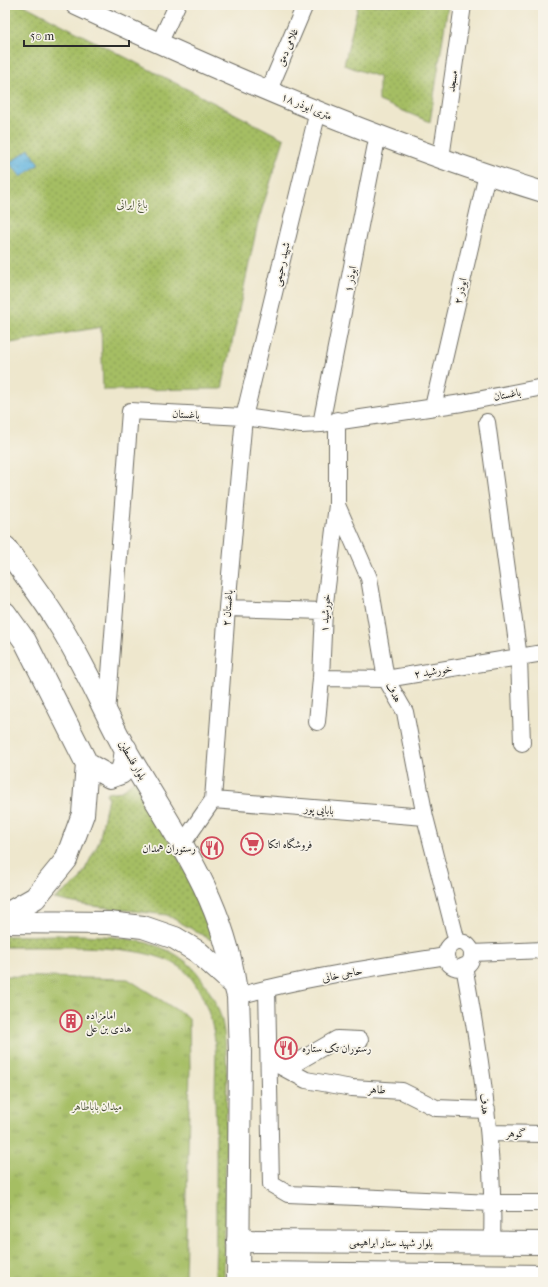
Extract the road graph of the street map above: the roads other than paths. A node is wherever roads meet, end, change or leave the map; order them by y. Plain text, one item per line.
1 (76, 5) edge
2 (177, 5) edge
3 (305, 5) edge
4 (463, 5) edge
5 (159, 44) junction
6 (269, 90) junction
7 (318, 111) junction
8 (378, 134) junction
9 (442, 158) junction
10 (487, 174) junction
11 (543, 192) edge
12 (543, 387) edge
13 (433, 407) junction
14 (244, 417) junction
15 (337, 420) junction
16 (487, 422) dead end
17 (321, 424) junction
18 (337, 505) junction
19 (5, 547) edge
20 (227, 608) junction
21 (324, 611) junction
22 (5, 612) edge
23 (543, 653) edge
24 (519, 658) junction
25 (322, 678) junction
26 (386, 679) junction
27 (107, 714) junction
28 (317, 722) dead end
29 (522, 743) dead end
30 (126, 749) junction
31 (87, 764) junction
32 (213, 800) junction
33 (425, 817) junction
34 (183, 843) junction
35 (5, 915) edge
36 (5, 922) edge
37 (458, 942) junction
38 (543, 950) edge
39 (446, 956) junction
40 (468, 960) junction
41 (267, 988) junction
42 (237, 990) junction
43 (360, 1040) dead end
44 (269, 1060) junction
45 (287, 1068) junction
46 (487, 1110) junction
47 (489, 1133) junction
48 (543, 1134) edge
49 (494, 1203) junction
50 (543, 1203) edge
51 (238, 1241) junction
52 (292, 1241) junction
53 (492, 1243) junction
54 (543, 1243) edge
55 (287, 1274) junction
56 (543, 1276) edge
57 (238, 1278) edge

1 - 5 street, ۱۸ متری ابوذر
2 - 5 street
3 - 6 street, غلامی دمق
4 - 9 street, مسجد
5 - 6 street, ۱۸ متری ابوذر
6 - 7 street, ۱۸ متری ابوذر
7 - 8 street, ۱۸ متری ابوذر
7 - 14 street, شهید رحیمی
8 - 9 street, ۱۸ متری ابوذر
8 - 17 street, ابوذر ۱
9 - 10 street, ۱۸ متری ابوذر
10 - 11 street, ۱۸ متری ابوذر
10 - 13 street, ابوذر ۲
12 - 13 street, باغستان
13 - 15 street, باغستان
14 - 17 street, باغستان
14 - 20 street, باغستان ۲
14 - 27 street, باغستان
15 - 17 street, باغستان
15 - 18 street, هدف
16 - 24 street
18 - 21 street, خورشید ۱
18 - 26 street, هدف
19 - 27 main road, بلوار فلسطین
20 - 21 street
20 - 32 street, باغستان ۲
21 - 25 street, خورشید ۱
22 - 31 main road
23 - 24 street, خورشید ۲
24 - 26 street, خورشید ۲
24 - 29 street
25 - 26 street, خورشید ۲
25 - 28 street, خورشید ۱
26 - 33 street, هدف
27 - 30 main road, بلوار فلسطین
30 - 31 main road
30 - 34 main road, بلوار فلسطین
31 - 35 main road
32 - 33 street, بابایی پور
32 - 34 street
33 - 37 street, هدف
34 - 42 main road, بلوار فلسطین
36 - 42 main road
37 - 39 street
37 - 40 street
38 - 40 street
39 - 40 street
39 - 41 street, حاجی خانی
40 - 46 street, هدف
41 - 42 street, حاجی خانی
41 - 44 street
42 - 51 main road
43 - 45 street
44 - 45 street, طاهر
44 - 49 street
45 - 46 street, طاهر
46 - 47 street, هدف
47 - 48 street, گوهر
47 - 49 street, هدف
49 - 50 street
49 - 53 street, هدف
51 - 52 main road, بلوار شهید ستار ابراهیمی
51 - 57 main road
52 - 53 main road, بلوار شهید ستار ابراهیمی
52 - 55 main road
53 - 54 main road, بلوار شهید ستار ابراهیمی
55 - 56 main road
55 - 57 main road

